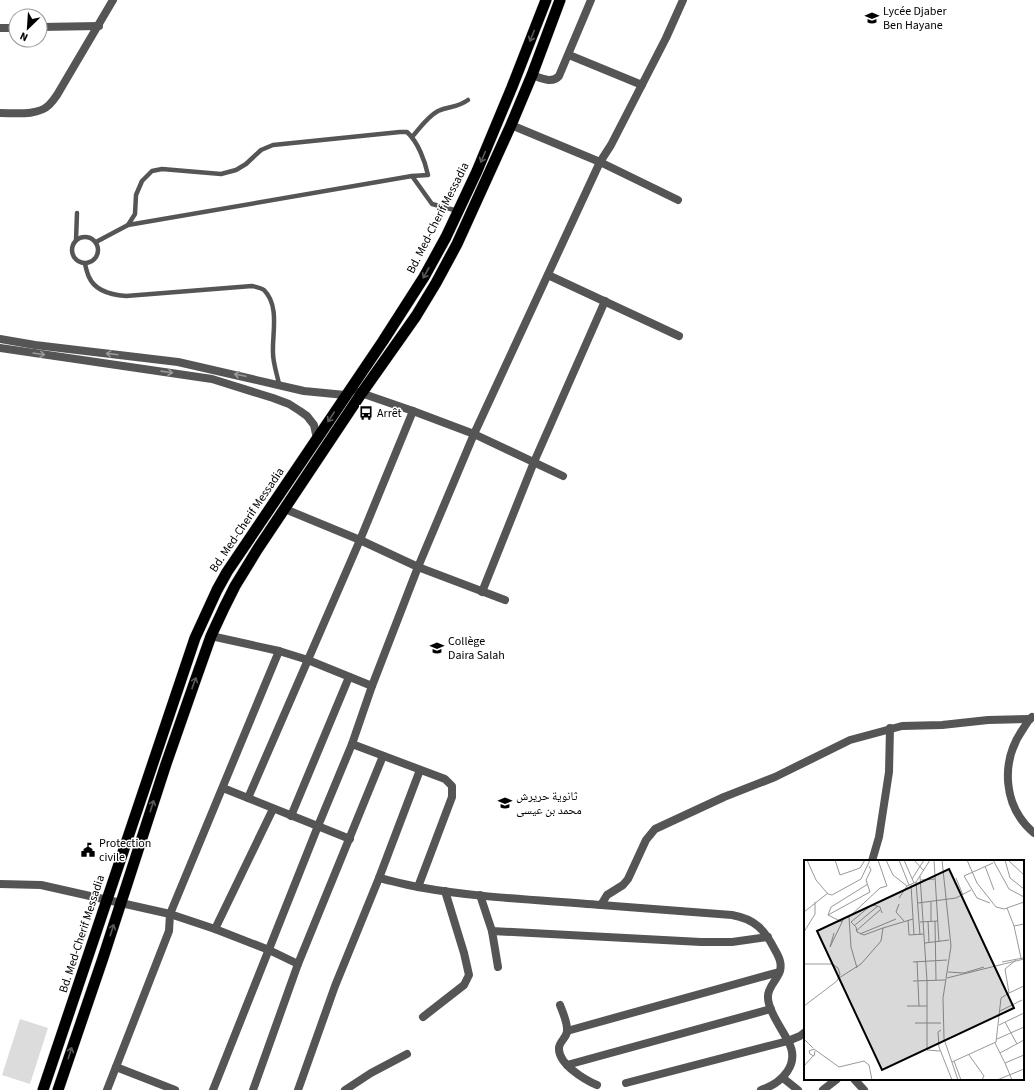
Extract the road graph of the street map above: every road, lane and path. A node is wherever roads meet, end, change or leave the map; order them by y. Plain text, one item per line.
1 (113, 0) edge
2 (546, 0) edge
3 (560, 0) edge
4 (590, 0) edge
5 (683, 0) edge
6 (99, 26) junction
7 (48, 27) edge
8 (569, 55) junction
9 (532, 75) junction
10 (642, 85) junction
11 (468, 100) dead end
12 (0, 113) edge
13 (511, 125) junction
14 (412, 137) junction
15 (600, 162) junction
16 (412, 176) junction
17 (678, 200) dead end
18 (459, 212) junction
19 (77, 213) dead end
20 (128, 225) junction
21 (76, 240) junction
22 (96, 242) junction
23 (85, 264) junction
24 (548, 275) junction
25 (605, 301) junction
26 (679, 336) dead end
27 (0, 339) edge
28 (0, 348) edge
29 (279, 384) junction
30 (348, 392) junction
31 (362, 394) junction
32 (413, 411) junction
33 (474, 434) junction
34 (317, 439) junction
35 (534, 462) junction
36 (563, 476) dead end
37 (285, 509) junction
38 (360, 540) junction
39 (418, 567) junction
40 (482, 592) junction
41 (505, 600) dead end
42 (211, 636) junction
43 (279, 651) junction
44 (308, 660) junction
45 (349, 677) junction
46 (372, 686) junction
47 (1032, 717) edge
48 (890, 728) junction
49 (352, 744) junction
50 (383, 756) junction
51 (420, 770) junction
52 (223, 788) junction
53 (248, 798) junction
54 (273, 809) junction
55 (291, 816) junction
56 (318, 826) junction
57 (1034, 833) edge
58 (350, 839) junction
59 (872, 860) edge
60 (379, 878) junction
61 (0, 884) edge
62 (418, 887) junction
63 (446, 891) junction
64 (480, 895) junction
65 (107, 900) junction
66 (121, 903) junction
67 (601, 905) junction
68 (170, 914) junction
69 (215, 929) junction
70 (492, 931) junction
71 (768, 937) junction
72 (269, 950) junction
73 (298, 964) junction
74 (498, 967) dead end
75 (779, 972) junction
76 (560, 1005) dead end
77 (771, 1009) junction
78 (423, 1017) dead end
79 (567, 1031) junction
80 (804, 1033) edge
81 (788, 1041) junction
82 (407, 1054) dead end
83 (567, 1065) junction
84 (116, 1067) junction
85 (783, 1078) junction
86 (835, 1080) edge
87 (855, 1080) edge
88 (626, 1083) dead end
89 (597, 1085) dead end
90 (43, 1090) edge
91 (58, 1090) edge
92 (107, 1090) edge
93 (175, 1090) edge
94 (214, 1090) edge
95 (253, 1090) edge
96 (298, 1090) edge
97 (345, 1090) edge
98 (761, 1090) edge
99 (798, 1090) edge
100 (823, 1090) edge
101 (864, 1090) edge

1 - 6 street
2 -> 18 highway, Bd. Med-Cherif Messadia
3 - 9 highway, Bd. Med-Cherif Messadia
4 - 8 street
5 - 10 street
6 - 7 street
6 - 12 street
8 - 9 street
8 - 10 street
9 - 13 highway, Bd. Med-Cherif Messadia
10 - 15 street
11 - 14 lane
13 - 15 street
13 - 31 highway, Bd. Med-Cherif Messadia
14 - 16 lane
14 - 20 lane
15 - 17 street
15 - 24 street
16 - 18 lane
16 - 20 lane
18 -> 30 highway, Bd. Med-Cherif Messadia
19 - 21 lane
20 - 22 lane
21 - 22 lane
21 - 23 lane
22 - 23 lane
23 - 29 lane
24 - 25 street
24 - 33 street
25 - 26 street
25 - 35 street
29 -> 27 street
28 -> 34 street
29 - 30 street
30 - 31 street
30 -> 34 highway, Bd. Med-Cherif Messadia
31 - 32 street
31 - 37 highway, Bd. Med-Cherif Messadia
32 - 33 street
32 - 38 street
33 - 35 street
33 - 39 street
34 - 65 highway, Bd. Med-Cherif Messadia
35 - 36 street
35 - 40 street
37 - 38 street
37 - 42 highway, Bd. Med-Cherif Messadia
38 - 39 street
38 - 44 street
39 - 40 street
39 - 46 street
40 - 41 street
42 - 43 street
66 -> 42 highway, Bd. Med-Cherif Messadia
43 - 44 street
43 - 52 street
44 - 45 street
44 - 53 street
45 - 46 street
45 - 55 street
46 - 49 street
47 - 48 street
47 - 57 street
48 - 59 street
48 - 67 street
49 - 50 street
49 - 56 street
50 - 51 street
50 - 58 street
51 - 60 street
51 - 62 street
52 - 53 street
52 - 68 street
53 - 54 street
54 - 55 street
54 - 69 street
55 - 56 street
56 - 58 street
56 - 72 street
58 - 73 street
60 - 62 street
60 - 96 street
61 - 65 street
62 - 63 street
63 - 64 street
63 - 78 street
64 - 67 street
64 - 70 street
65 - 66 street
65 - 90 highway, Bd. Med-Cherif Messadia
66 - 68 street
91 -> 66 highway, Bd. Med-Cherif Messadia
67 - 71 street
68 - 69 street
68 - 84 street
69 - 72 street
70 - 71 street
70 - 74 street
71 - 75 street
72 - 73 street
72 - 94 street
73 - 95 street
75 - 77 street
75 - 79 street
76 - 79 street
77 - 81 street
77 - 83 street
79 - 83 street
80 - 81 street
81 - 85 street
81 - 88 street
82 - 97 street
83 - 89 street
84 - 92 street
84 - 93 street
85 - 98 street
85 - 99 street
86 - 100 street
87 - 101 street

